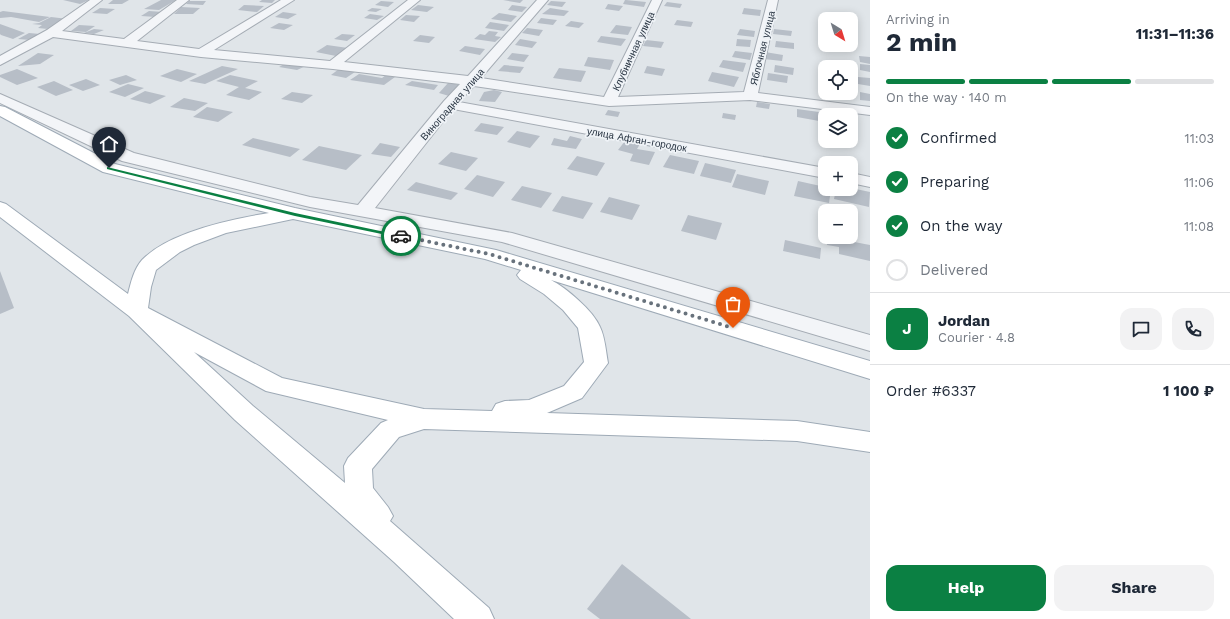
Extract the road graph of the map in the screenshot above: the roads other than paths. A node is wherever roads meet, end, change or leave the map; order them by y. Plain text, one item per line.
1 (97, 0) edge
2 (184, 0) edge
3 (289, 0) edge
4 (415, 0) edge
5 (543, 0) edge
6 (657, 0) edge
7 (773, 0) edge
8 (50, 33) junction
9 (126, 43) junction
10 (201, 53) junction
11 (0, 61) edge
12 (333, 65) junction
13 (471, 81) junction
14 (750, 96) junction
15 (0, 98) edge
16 (610, 102) junction
17 (449, 104) junction
18 (0, 110) edge
19 (870, 112) edge
20 (818, 172) edge
21 (858, 179) edge
22 (870, 182) edge
23 (0, 208) edge
24 (364, 210) junction
25 (295, 214) junction
26 (489, 254) junction
27 (137, 311) junction
28 (870, 343) edge
29 (870, 370) edge
30 (424, 419) junction
31 (870, 442) edge
32 (405, 552) junction
33 (476, 619) edge

1 - 8 street
2 - 9 street
3 - 10 street
4 - 12 street
5 - 13 street, Виноградная улица
6 - 16 street, Клубничная улица
7 - 14 street, Яблочная улица
8 - 9 street
8 - 11 street
9 - 10 street
10 - 12 street
12 - 13 street
13 - 16 street
13 - 17 street, Виноградная улица
14 - 16 street
14 - 19 street
15 - 24 street
17 - 20 street, улица Афган-городок
17 - 24 street, Виноградная улица
18 - 25 main road
21 - 22 street
23 - 27 main road
24 - 28 street
25 - 26 main road
25 - 27 main road
26 - 29 main road
26 - 30 main road
27 - 30 main road
27 - 32 main road
30 - 31 main road
30 - 32 main road
32 - 33 main road

